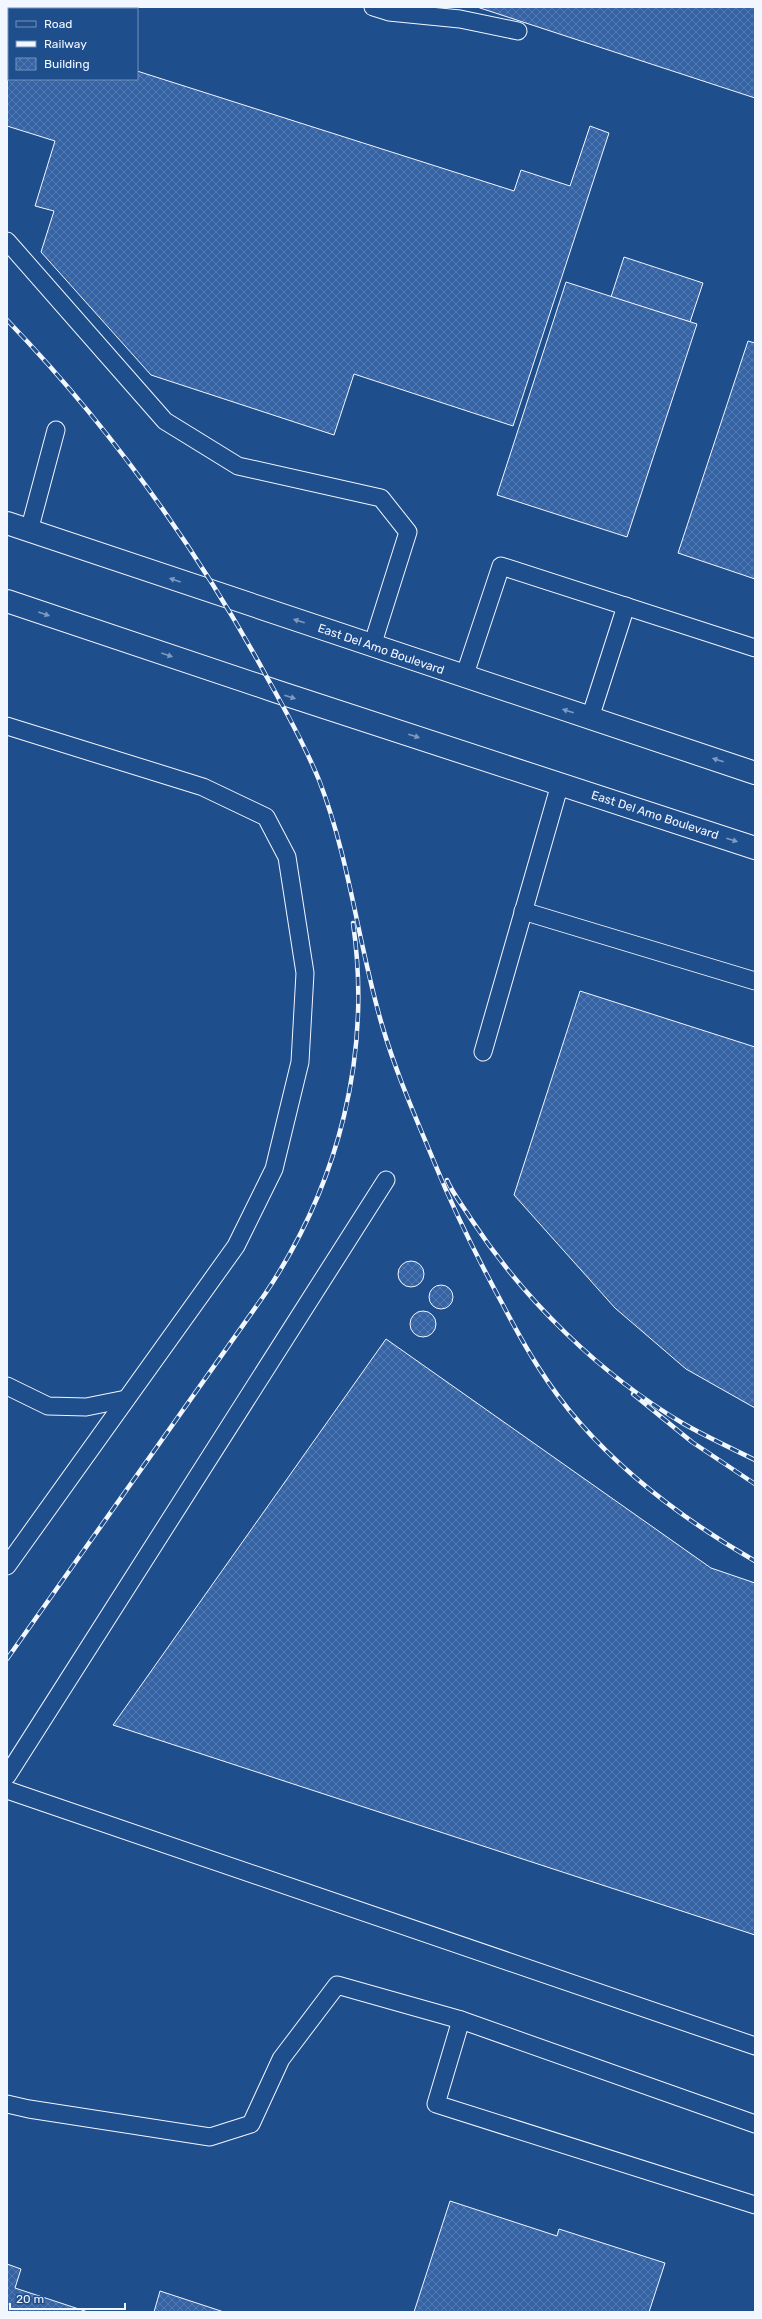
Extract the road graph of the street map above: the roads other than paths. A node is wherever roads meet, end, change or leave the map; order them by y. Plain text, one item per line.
1 (374, 7) edge
2 (518, 32) dead end
3 (7, 241) edge
4 (56, 430) dead end
5 (7, 523) edge
6 (29, 530) junction
7 (7, 601) edge
8 (626, 606) junction
9 (372, 646) junction
10 (755, 648) edge
11 (464, 677) junction
12 (590, 718) junction
13 (7, 726) edge
14 (755, 772) edge
15 (560, 784) junction
16 (755, 848) edge
17 (523, 911) junction
18 (755, 981) edge
19 (483, 1052) dead end
20 (386, 1180) dead end
21 (7, 1386) edge
22 (126, 1399) junction
23 (7, 1566) edge
24 (7, 1776) edge
25 (7, 1790) edge
26 (461, 2020) junction
27 (755, 2046) edge
28 (7, 2104) edge
29 (755, 2124) edge
30 (755, 2205) edge

1 - 2 lane
3 - 9 lane
4 - 6 lane
5 - 6 main road, East Del Amo Boulevard
9 -> 6 main road, East Del Amo Boulevard
7 -> 15 main road, East Del Amo Boulevard
8 - 10 lane
8 - 11 lane
8 - 12 lane
9 - 11 main road, East Del Amo Boulevard
12 -> 11 main road, East Del Amo Boulevard
14 -> 12 main road, East Del Amo Boulevard
13 - 22 lane
15 -> 16 main road, East Del Amo Boulevard
15 - 17 lane
17 - 18 lane
17 - 19 lane
20 - 24 lane
21 - 22 lane
22 - 23 lane
25 - 27 lane
26 - 28 lane
26 - 29 lane
26 - 30 lane

